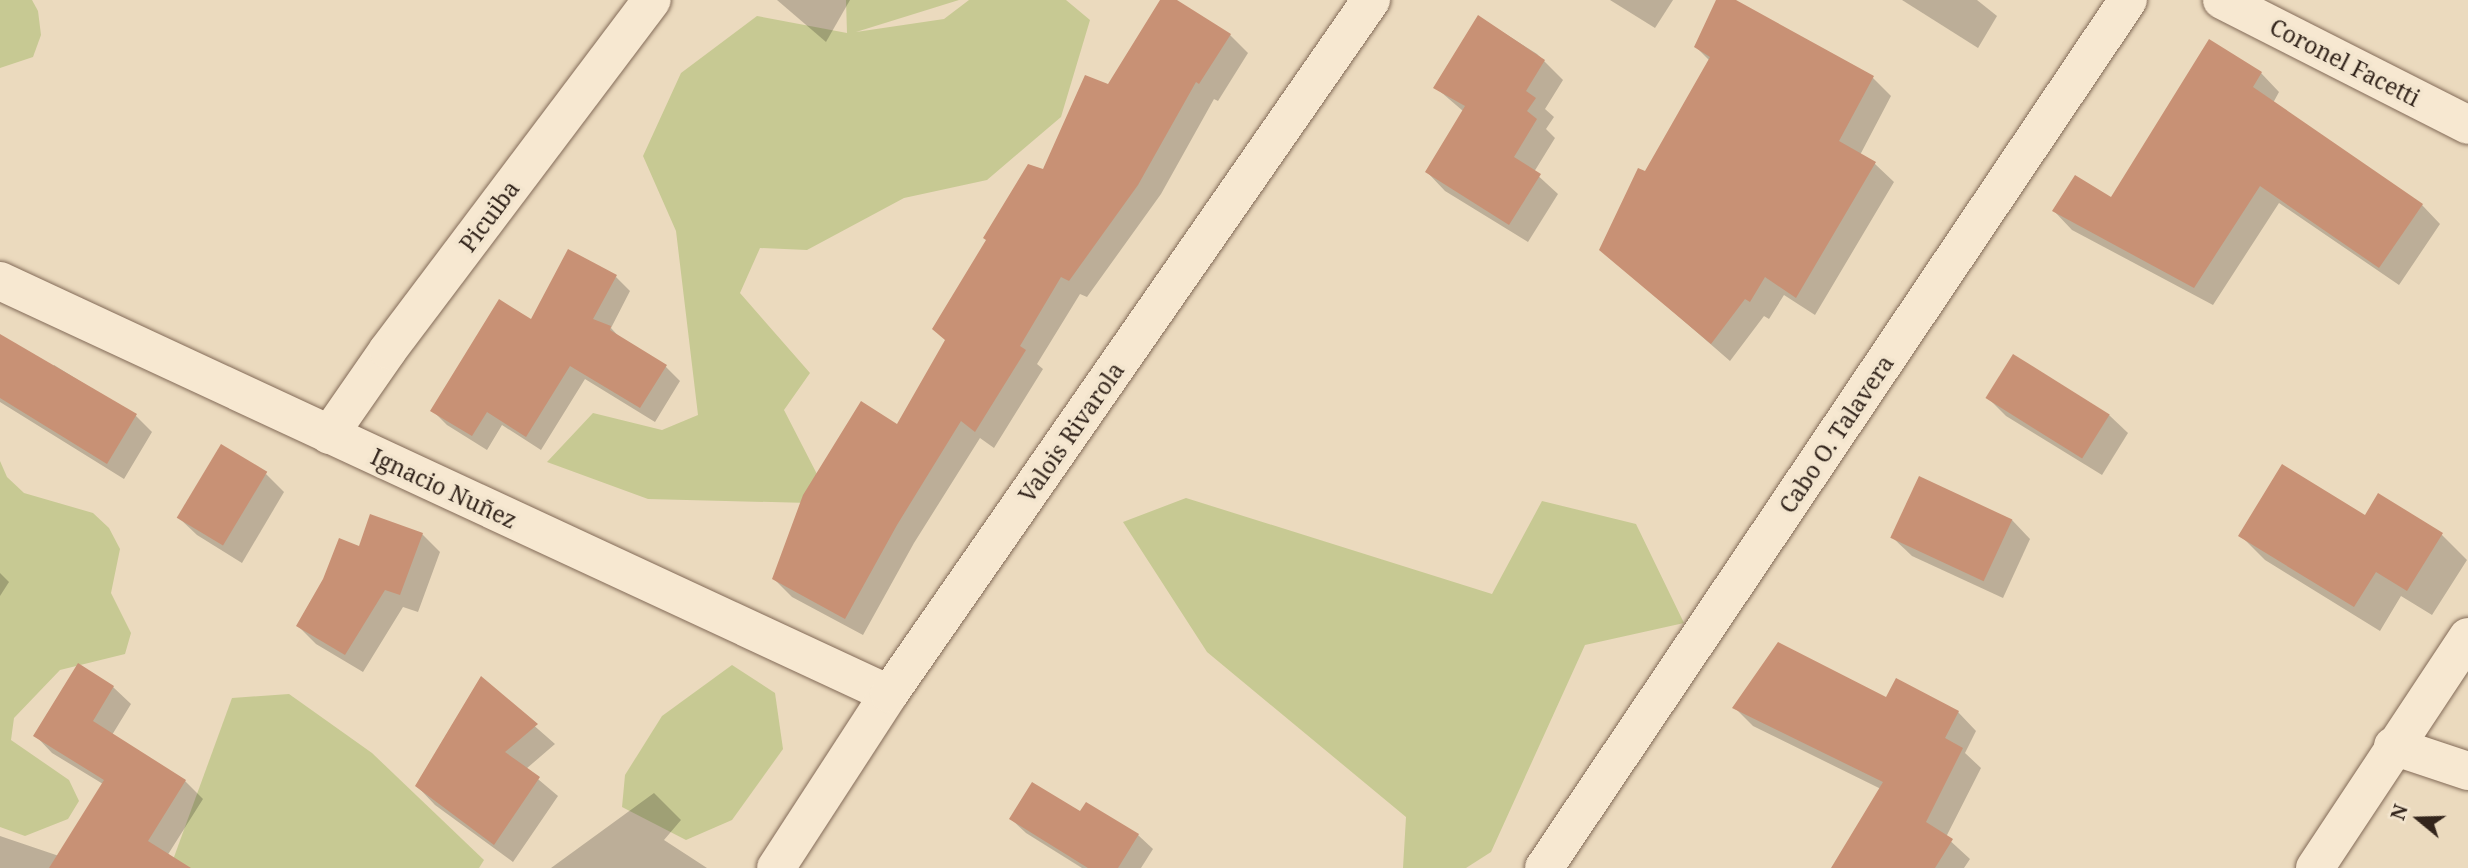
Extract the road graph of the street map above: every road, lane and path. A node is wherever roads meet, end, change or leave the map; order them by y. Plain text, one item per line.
1 (652, 0) edge
2 (1371, 0) edge
3 (2128, 0) edge
4 (2222, 0) edge
5 (2468, 125) edge
6 (0, 281) edge
7 (329, 435) junction
8 (2468, 636) edge
9 (888, 694) junction
10 (2393, 746) junction
11 (2468, 771) edge
12 (776, 868) edge
13 (1544, 868) edge
14 (2315, 868) edge

1 - 7 street, Picuiba
2 - 9 street, Valois Rivarola
3 - 13 street, Cabo O. Talavera
4 - 5 street, Coronel Facetti
6 - 7 street, Ignacio Nuñez
7 - 9 street, Ignacio Nuñez
8 - 10 street
9 - 12 street, Valois Rivarola
10 - 11 street
10 - 14 street

